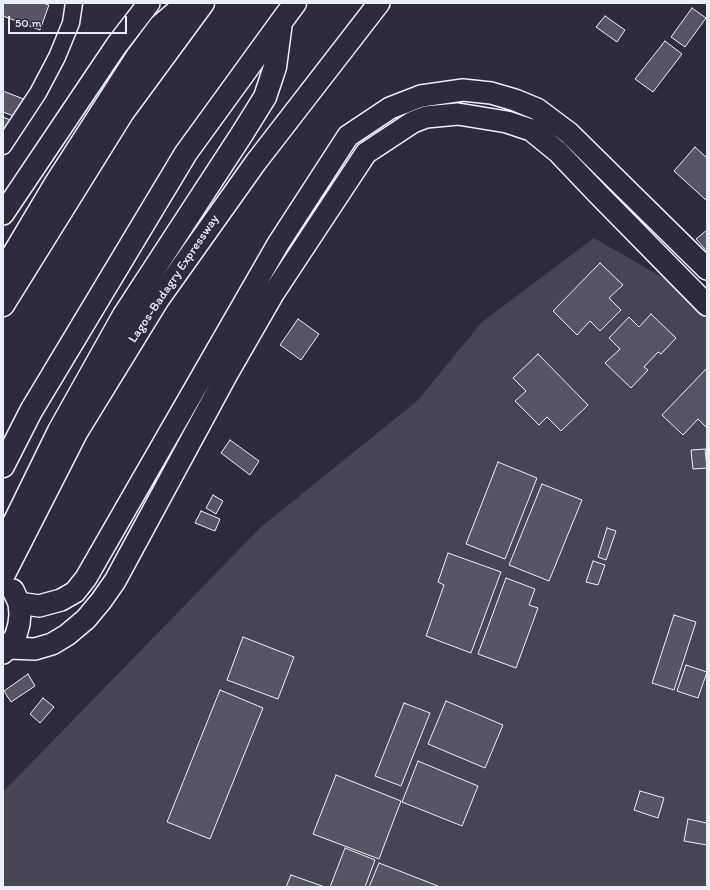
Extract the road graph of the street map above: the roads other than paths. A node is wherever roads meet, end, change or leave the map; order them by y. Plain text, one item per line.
1 (74, 3) edge
2 (149, 3) edge
3 (188, 3) edge
4 (203, 3) edge
5 (295, 3) edge
6 (379, 3) edge
7 (281, 22) junction
8 (3, 146) edge
9 (3, 214) edge
10 (8, 263) edge
11 (707, 269) edge
12 (3, 305) edge
13 (707, 305) edge
14 (3, 466) edge
15 (3, 549) edge
16 (3, 577) edge
17 (19, 602) junction
18 (5, 651) edge

1 - 8 street
2 - 9 main road
3 - 10 highway
4 - 12 highway
5 - 7 highway
6 - 16 main road, Lagos-Badagry Expressway
7 - 14 highway
7 - 15 highway
11 - 17 main road
13 - 18 main road
16 - 17 main road
17 - 18 main road

